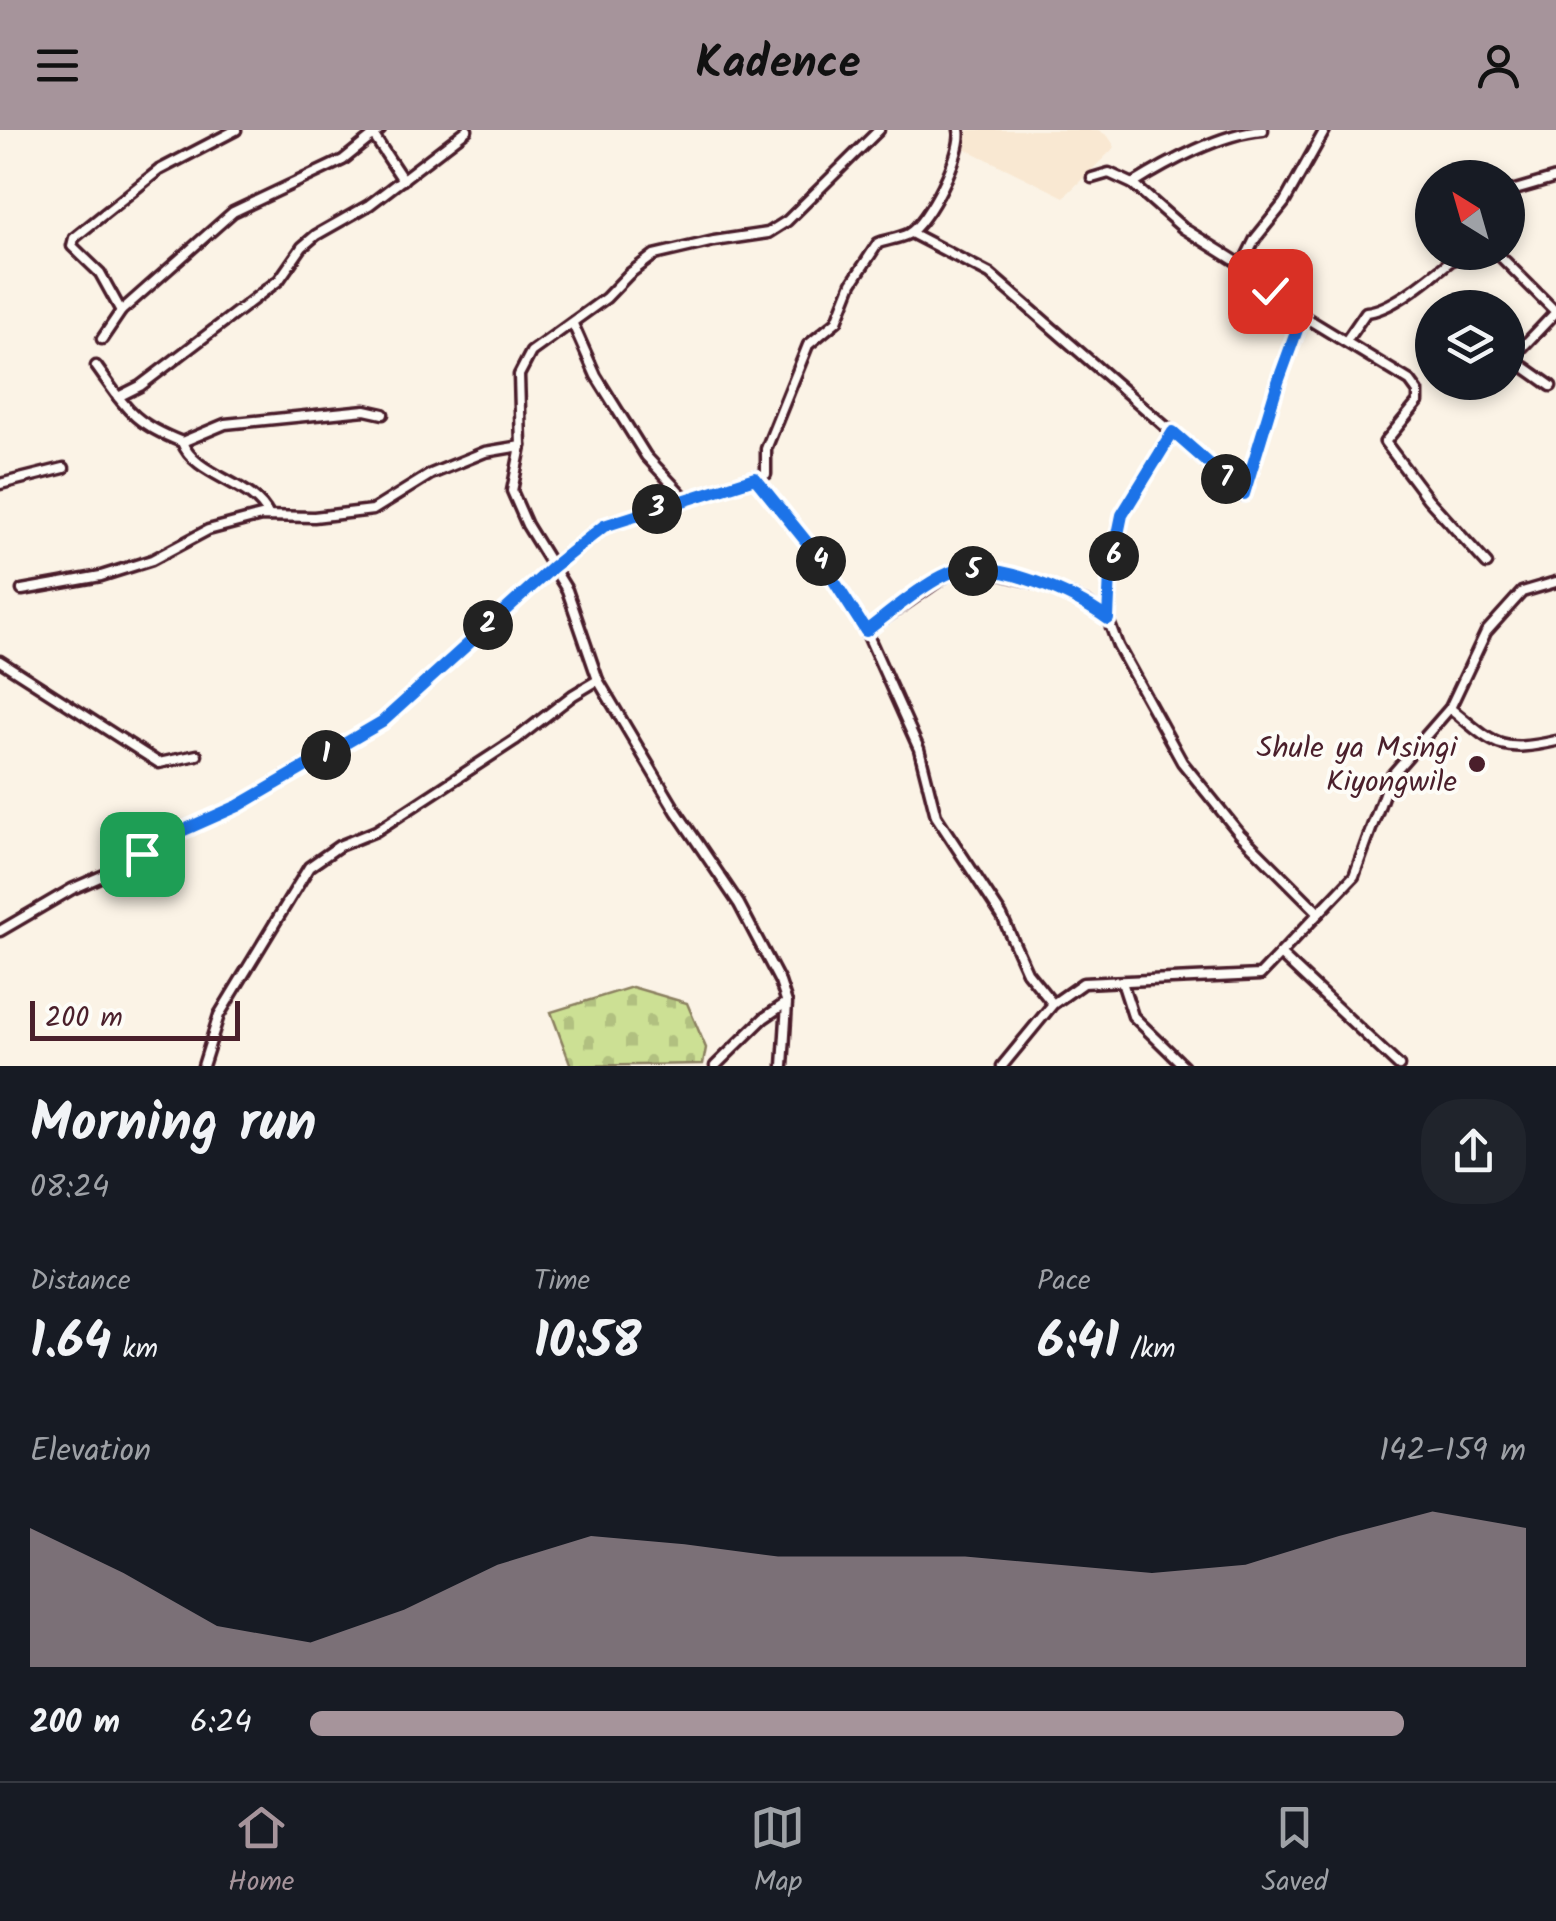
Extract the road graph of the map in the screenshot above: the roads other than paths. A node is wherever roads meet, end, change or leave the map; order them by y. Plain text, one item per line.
1 (236, 130) edge
2 (467, 130) edge
3 (879, 130) edge
4 (959, 130) edge
5 (1263, 130) edge
6 (1324, 130) edge
7 (375, 132) edge
8 (1092, 178) dead end
9 (1556, 178) edge
10 (402, 180) junction
11 (1134, 184) junction
12 (1525, 187) edge
13 (911, 233) junction
14 (1242, 265) junction
15 (1438, 270) edge
16 (1517, 270) edge
17 (122, 311) junction
18 (1302, 316) junction
19 (573, 324) junction
20 (102, 338) dead end
21 (1346, 341) junction
22 (96, 366) dead end
23 (1551, 386) dead end
24 (118, 397) junction
25 (383, 414) dead end
26 (1173, 432) junction
27 (182, 442) junction
28 (520, 446) junction
29 (64, 468) dead end
30 (755, 478) junction
31 (0, 484) edge
32 (687, 500) junction
33 (269, 516) junction
34 (1487, 564) dead end
35 (553, 567) junction
36 (1556, 582) edge
37 (22, 590) dead end
38 (1108, 619) junction
39 (866, 631) junction
40 (0, 661) edge
41 (598, 680) junction
42 (1450, 708) junction
43 (1556, 741) edge
44 (197, 755) dead end
45 (1319, 914) junction
46 (0, 931) edge
47 (1280, 954) junction
48 (1122, 982) junction
49 (787, 1002) junction
50 (1054, 1004) junction
51 (204, 1066) edge
52 (715, 1066) edge
53 (783, 1066) edge
54 (1002, 1066) edge
55 (1184, 1066) edge
56 (1399, 1066) edge

1 - 17 street
2 - 10 street
3 - 19 street
4 - 13 street
5 - 11 street
6 - 14 street
7 - 10 street
7 - 17 street
8 - 11 street
9 - 12 street
10 - 24 street
11 - 14 street
13 - 26 street
13 - 30 street
14 - 18 street
15 - 21 street
16 - 23 street
17 - 20 street
18 - 21 street
18 - 26 street
19 - 28 street
19 - 32 street
21 - 34 street
22 - 24 street
24 - 27 street
25 - 27 street
26 - 38 street
27 - 33 street
28 - 33 street
28 - 35 street
29 - 31 street
30 - 32 street
30 - 39 street
32 - 35 street
33 - 37 street
35 - 41 street
35 - 46 street
36 - 42 street
38 - 39 street
38 - 45 street
39 - 50 street
40 - 44 street
41 - 49 street
41 - 51 street
42 - 43 street
42 - 45 street
45 - 47 street
47 - 48 street
47 - 56 street
48 - 50 street
48 - 55 street
49 - 52 street
49 - 53 street
50 - 54 street

